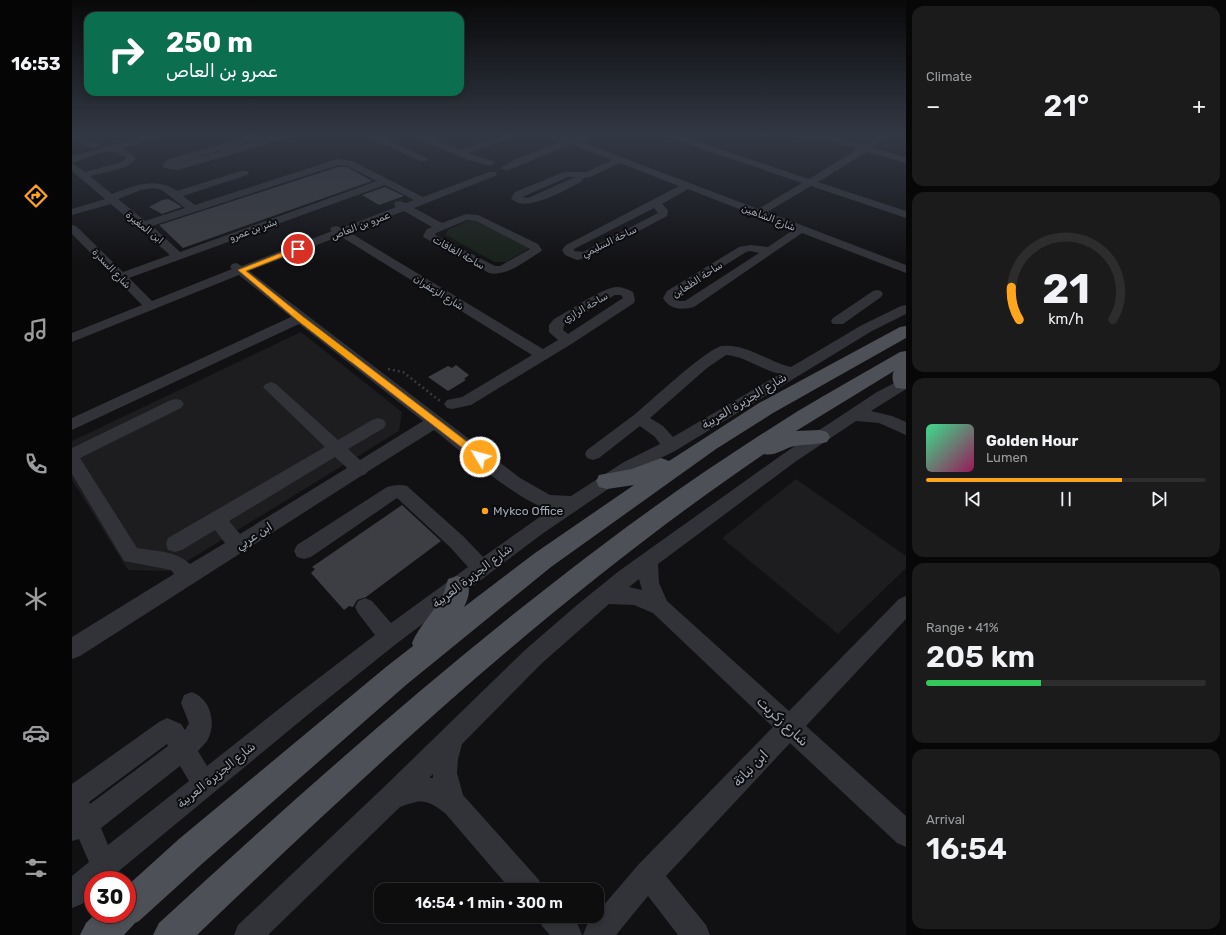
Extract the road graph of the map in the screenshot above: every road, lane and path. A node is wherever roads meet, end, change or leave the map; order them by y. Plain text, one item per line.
1 (174, 177) edge
2 (86, 178) edge
3 (172, 178) edge
4 (230, 178) edge
5 (287, 178) edge
6 (376, 178) edge
7 (467, 178) edge
8 (557, 178) edge
9 (577, 178) edge
10 (665, 178) edge
11 (797, 178) edge
12 (817, 178) edge
13 (384, 182) junction
14 (810, 182) junction
15 (687, 186) junction
16 (176, 195) junction
17 (111, 199) junction
18 (418, 199) junction
19 (867, 202) junction
20 (655, 204) junction
21 (402, 206) junction
22 (906, 207) edge
23 (193, 209) junction
24 (72, 212) edge
25 (759, 213) junction
26 (906, 216) edge
27 (145, 225) junction
28 (441, 227) junction
29 (72, 228) edge
30 (801, 229) junction
31 (339, 231) junction
32 (770, 251) junction
33 (178, 256) junction
34 (239, 269) junction
35 (906, 269) edge
36 (121, 277) junction
37 (149, 305) junction
38 (300, 318) junction
39 (902, 318) edge
40 (867, 328) junction
41 (72, 332) edge
42 (72, 338) edge
43 (568, 340) junction
44 (542, 355) junction
45 (906, 356) edge
46 (369, 371) junction
47 (792, 372) junction
48 (905, 377) edge
49 (272, 387) dead end
50 (882, 396) junction
51 (176, 404) dead end
52 (452, 404) joint
53 (850, 416) junction
54 (639, 419) junction
55 (434, 422) junction
56 (72, 424) edge
57 (378, 424) dead end
58 (899, 425) edge
59 (820, 437) junction
60 (709, 444) junction
61 (669, 447) junction
62 (337, 448) junction
63 (593, 454) dead end
64 (72, 455) edge
65 (740, 458) junction
66 (72, 460) edge
67 (360, 470) junction
68 (607, 482) junction
69 (514, 483) junction
70 (575, 503) junction
71 (217, 519) junction
72 (535, 529) junction
73 (175, 544) dead end
74 (238, 546) junction
75 (304, 551) dead end
76 (648, 561) junction
77 (482, 569) junction
78 (189, 576) junction
79 (457, 587) junction
80 (605, 595) junction
81 (906, 606) edge
82 (365, 607) dead end
83 (660, 607) junction
84 (389, 637) junction
85 (72, 649) edge
86 (396, 676) junction
87 (192, 703) dead end
88 (789, 727) junction
89 (452, 739) junction
90 (183, 749) junction
91 (204, 784) junction
92 (393, 796) junction
93 (454, 804) junction
94 (79, 826) edge
95 (906, 834) edge
96 (104, 866) junction
97 (648, 875) junction
98 (523, 883) edge
99 (72, 894) edge
100 (136, 901) edge
101 (111, 923) edge
102 (558, 923) edge
103 (98, 935) edge
104 (171, 935) edge
105 (248, 935) edge
106 (568, 935) edge
107 (597, 935) edge
108 (696, 935) edge

1 - 16 street
2 - 17 street, ابن المغيرة
3 - 17 street
4 - 16 street
5 - 23 street
6 - 13 street
7 - 18 street, عمرو بن العاص
8 - 9 street
10 - 15 street, شارع الشاهين
11 - 14 street
12 - 14 street
13 - 18 street
13 - 33 street, بشر بن عمرو
14 - 19 street
14 - 25 street
15 - 20 street, ساحة السليمي
15 - 25 street, شارع الشاهين
16 - 23 street
17 - 24 street
17 - 27 street, ابن المغيرة
18 - 21 street, عمرو بن العاص
19 - 22 street
19 - 26 street
20 - 20 street, ساحة السليمي
21 - 28 street, ساحة الغافات
21 - 31 street, عمرو بن العاص
23 - 27 street
25 - 30 street, شارع الشاهين
27 - 33 street, ابن المغيرة
28 - 28 street, ساحة الغافات
29 - 36 street, شارع السدرة
30 - 32 street, ساحة الظعاين
30 - 35 street, شارع الشاهين
31 - 34 street, عمرو بن العاص
31 - 44 street, شارع الزعفران
32 - 32 street, ساحة الظعاين
33 - 36 street, بشر بن عمرو
34 - 37 street, عمرو بن العاص
34 - 38 street
36 - 37 street, شارع السدرة
37 - 41 street, عمرو بن العاص
37 - 42 street, عمرو بن العاص
38 - 46 street
38 - 56 street
39 - 40 street, شارع الجزيرة العربية
39 - 40 street
39 - 60 main road, شارع الجزيرة العربية
40 - 47 street, شارع الجزيرة العربية
43 - 43 street, ساحة الرازي
43 - 44 street, ساحة الرازي
44 - 52 street, ساحة الرازي
45 - 65 main road
46 - 52 path
46 - 55 street
47 - 54 street
47 - 61 street, شارع الجزيرة العربية
48 - 50 street
49 - 62 street
50 - 53 street
50 - 58 street
51 - 64 street
53 - 58 street
53 - 59 street
54 - 61 street
54 - 63 street
55 - 67 street, ابن عربي
55 - 69 street
57 - 62 street
59 - 65 main road
59 - 76 street
60 - 68 main road
60 - 86 main road, شارع الجزيرة العربية
61 - 68 street, شارع الجزيرة العربية
62 - 67 street
62 - 71 street
65 - 104 main road
66 - 78 street
67 - 74 street, ابن عربي
68 - 70 street, شارع الجزيرة العربية
69 - 70 street
69 - 72 street
70 - 72 street, شارع الجزيرة العربية
71 - 73 street
71 - 74 street
72 - 77 street, شارع الجزيرة العربية
74 - 78 street, ابن عربي
75 - 77 street
76 - 80 street
76 - 83 street, شارع زكريت
77 - 79 street, شارع الجزيرة العربية
78 - 85 street, ابن عربي
79 - 84 street, شارع الجزيرة العربية
79 - 86 main road
80 - 83 street, شارع زكريت
80 - 89 street
81 - 88 street, ابن نباتة
82 - 84 street
83 - 88 street, شارع زكريت
84 - 91 street, شارع الجزيرة العربية
86 - 100 main road, شارع الجزيرة العربية
87 - 90 street
88 - 95 street, شارع زكريت
88 - 97 street, ابن نباتة
89 - 92 street
89 - 93 street
90 - 91 street
90 - 94 street
91 - 96 street, شارع الجزيرة العربية
92 - 93 street
92 - 105 street
93 - 98 street
94 - 96 street
96 - 99 street, شارع الجزيرة العربية
97 - 107 street, ابن نباتة
97 - 108 street
101 - 103 main road
102 - 106 street

